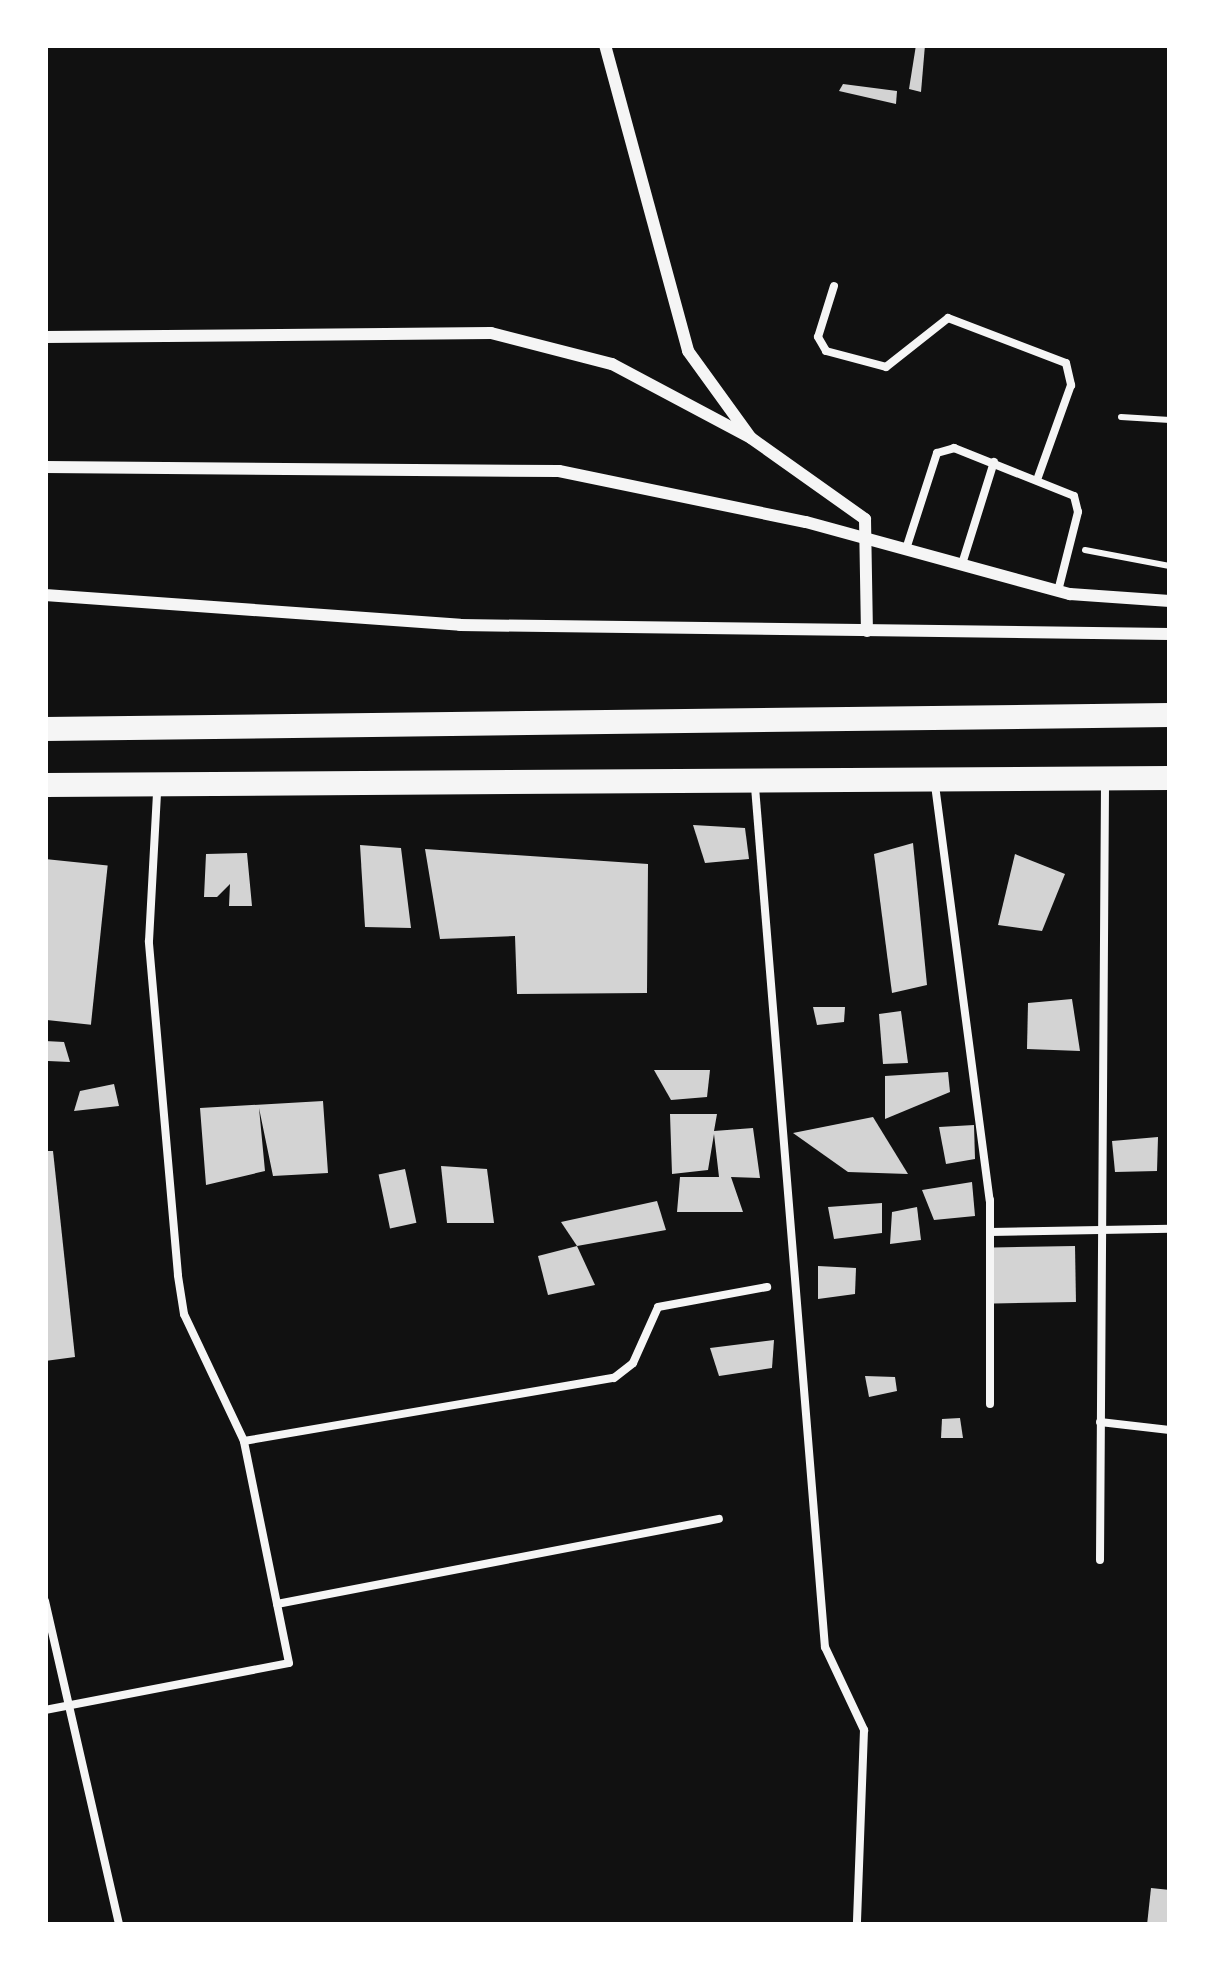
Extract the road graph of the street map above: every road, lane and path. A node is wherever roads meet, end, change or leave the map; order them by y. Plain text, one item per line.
1 (605, 45) edge
2 (834, 286) dead end
3 (45, 338) edge
4 (1121, 417) dead end
5 (1170, 420) edge
6 (751, 438) junction
7 (994, 462) junction
8 (45, 466) edge
9 (1038, 477) junction
10 (870, 541) junction
11 (1069, 545) junction
12 (905, 550) junction
13 (961, 565) junction
14 (1170, 566) edge
15 (1058, 591) junction
16 (45, 595) edge
17 (1170, 602) edge
18 (867, 631) junction
19 (1170, 634) edge
20 (1170, 715) edge
21 (45, 729) edge
22 (934, 778) junction
23 (1170, 778) edge
24 (754, 779) junction
25 (1105, 779) junction
26 (157, 784) junction
27 (45, 785) edge
28 (1170, 1229) edge
29 (1102, 1230) junction
30 (990, 1232) junction
31 (766, 1287) dead end
32 (989, 1404) dead end
33 (1100, 1422) junction
34 (1170, 1430) edge
35 (244, 1441) junction
36 (719, 1519) dead end
37 (1100, 1560) dead end
38 (45, 1601) edge
39 (277, 1604) junction
40 (68, 1704) junction
41 (45, 1709) edge
42 (119, 1925) edge
43 (857, 1925) edge

1 - 6 street
2 - 9 lane
3 - 6 street
4 - 5 path
6 - 10 street
7 - 9 lane
7 - 12 lane
7 - 13 lane
8 - 10 street
9 - 11 lane
10 - 12 street
10 - 18 street
11 - 14 path
11 - 15 lane
12 - 13 street
13 - 15 street
15 - 17 street
16 - 18 street
18 - 19 street
20 - 21 main road
22 - 24 main road
22 - 25 main road
22 - 30 lane
23 - 25 main road
24 - 26 main road
24 - 43 lane
25 - 29 lane
26 - 27 main road
26 - 35 lane
28 - 29 lane
29 - 30 lane
29 - 33 lane
30 - 32 lane
31 - 35 lane
33 - 34 lane
33 - 37 lane
35 - 39 lane
36 - 39 lane
38 - 40 lane
39 - 40 lane
40 - 41 lane
40 - 42 lane

